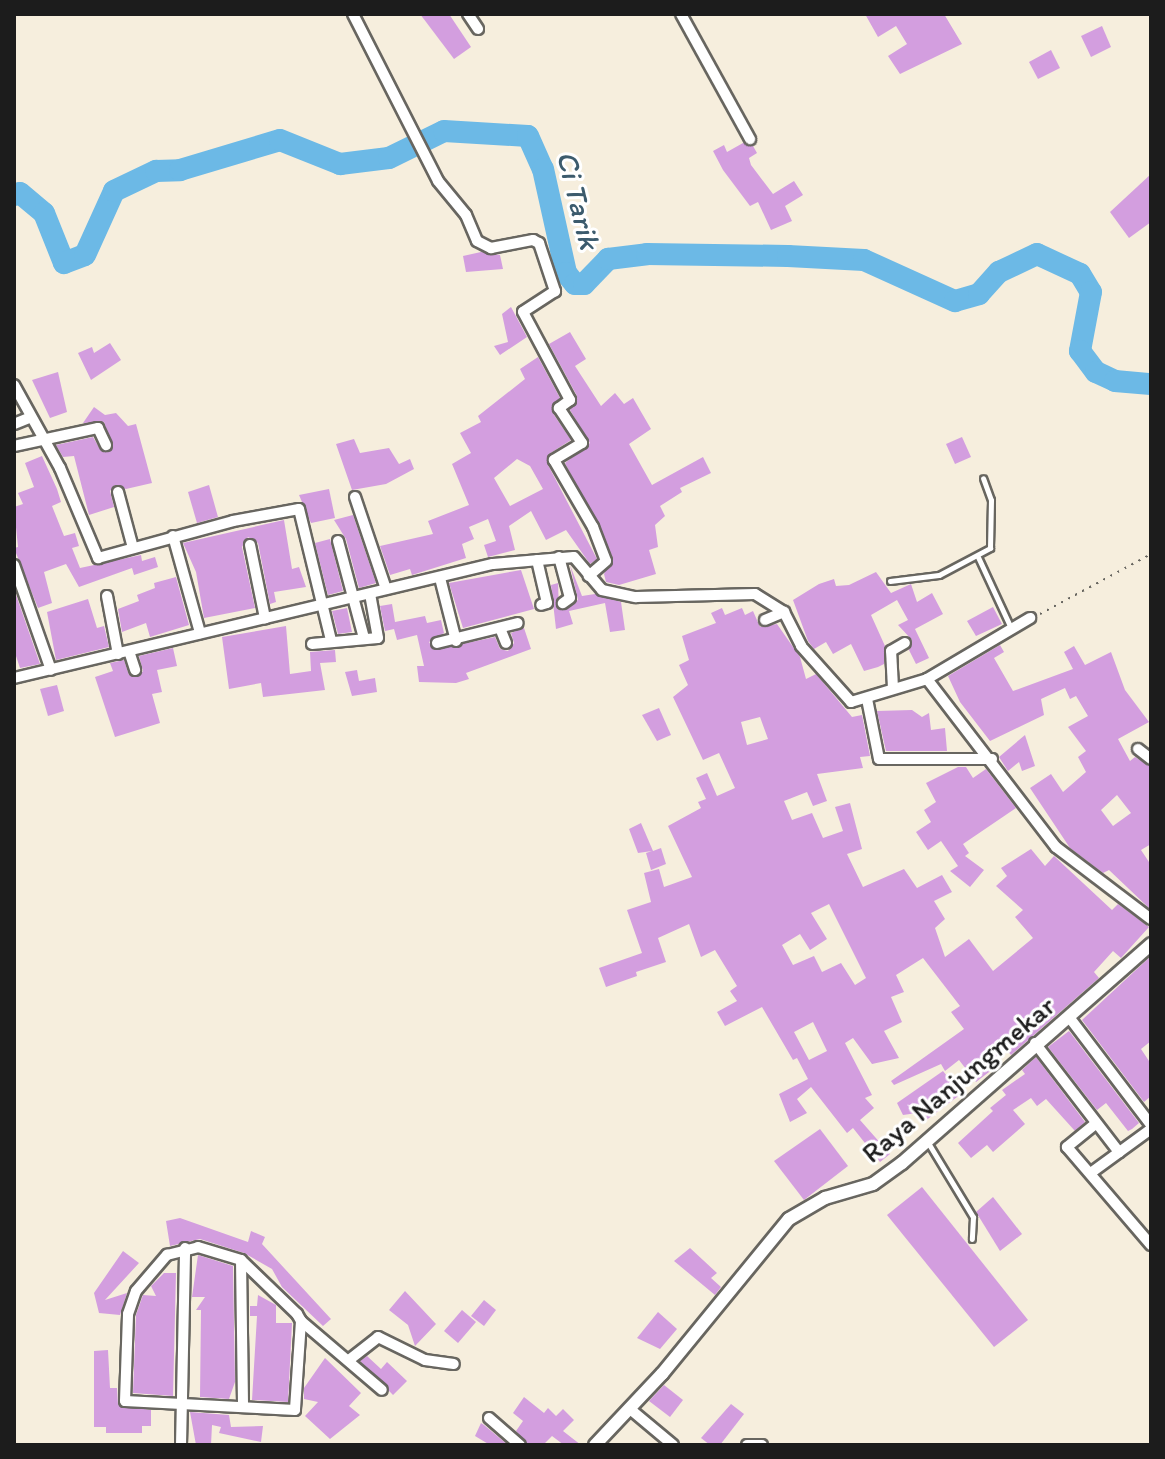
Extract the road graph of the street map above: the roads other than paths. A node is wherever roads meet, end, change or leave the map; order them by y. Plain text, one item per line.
1 (353, 14) edge
2 (468, 14) edge
3 (681, 14) edge
4 (478, 29) dead end
5 (750, 139) dead end
6 (14, 385) edge
7 (31, 417) junction
8 (14, 424) edge
9 (45, 443) junction
10 (106, 445) dead end
11 (14, 446) edge
12 (983, 478) dead end
13 (118, 492) dead end
14 (355, 497) dead end
15 (173, 536) junction
16 (338, 541) dead end
17 (250, 545) dead end
18 (133, 548) junction
19 (559, 557) junction
20 (978, 557) junction
21 (537, 560) junction
22 (14, 565) edge
23 (589, 576) junction
24 (440, 578) junction
25 (890, 581) dead end
26 (386, 589) junction
27 (370, 594) junction
28 (107, 596) dead end
29 (353, 597) junction
30 (563, 603) dead end
31 (541, 605) dead end
32 (321, 606) junction
33 (784, 612) junction
34 (265, 618) junction
35 (1030, 618) road end
36 (765, 620) dead end
37 (518, 623) dead end
38 (500, 628) junction
39 (1011, 628) junction
40 (200, 633) junction
41 (364, 638) junction
42 (331, 640) junction
43 (456, 641) junction
44 (437, 643) dead end
45 (506, 643) dead end
46 (905, 643) dead end
47 (312, 644) dead end
48 (124, 653) junction
49 (51, 670) junction
50 (135, 670) dead end
51 (14, 678) edge
52 (927, 679) junction
53 (893, 688) junction
54 (867, 699) junction
55 (1138, 749) dead end
56 (992, 759) junction
57 (1151, 759) edge
58 (1151, 919) edge
59 (1151, 944) edge
60 (1069, 1017) junction
61 (1035, 1043) junction
62 (1094, 1125) junction
63 (1151, 1127) edge
64 (926, 1140) junction
65 (1119, 1152) junction
66 (1092, 1172) junction
67 (972, 1239) dead end
68 (1151, 1245) edge
69 (185, 1248) junction
70 (241, 1260) junction
71 (301, 1321) junction
72 (349, 1360) junction
73 (454, 1364) dead end
74 (382, 1390) dead end
75 (183, 1404) junction
76 (243, 1407) junction
77 (630, 1409) junction
78 (489, 1418) dead end
79 (181, 1445) edge
80 (520, 1445) edge
81 (595, 1445) edge
82 (673, 1445) edge
83 (747, 1445) edge
84 (762, 1445) edge

1 - 23 street
2 - 4 street
3 - 5 street
6 - 7 street
7 - 8 street
7 - 9 street
9 - 10 street
9 - 11 street
9 - 18 street
12 - 20 lane
13 - 18 street
14 - 26 street
15 - 18 street
15 - 32 street
15 - 40 street
16 - 29 street
17 - 34 street
19 - 21 street
19 - 23 street
19 - 30 street
20 - 25 lane
20 - 39 lane
21 - 24 street
21 - 31 street
22 - 49 street
23 - 33 street
24 - 26 street
24 - 43 street
26 - 27 street
27 - 29 street
27 - 41 street
28 - 48 street
29 - 32 street
29 - 41 street
32 - 34 street
32 - 42 street
33 - 36 street
33 - 54 street
34 - 40 street
35 - 39 street
37 - 38 street
38 - 43 street
38 - 45 street
39 - 52 street
40 - 48 street
41 - 42 street
42 - 47 street
43 - 44 street
46 - 53 street
48 - 49 street
48 - 50 street
49 - 51 street
52 - 53 street
52 - 56 street
53 - 54 street
54 - 56 street
55 - 57 street
56 - 58 street
59 - 60 street, Raya Nanjungmekar
60 - 61 street, Raya Nanjungmekar
60 - 63 street
61 - 62 street
61 - 64 street, Raya Nanjungmekar
62 - 65 street
62 - 66 street
63 - 65 street
64 - 67 lane
64 - 77 street, Raya Nanjungmekar
65 - 66 street
66 - 68 street
69 - 70 street
69 - 75 street
69 - 75 street
70 - 71 street
70 - 76 street
71 - 72 street
71 - 76 street
72 - 73 street
72 - 74 street
75 - 76 street
75 - 79 street
77 - 81 street, Raya Nanjungmekar
77 - 82 street
78 - 80 street
83 - 84 street

